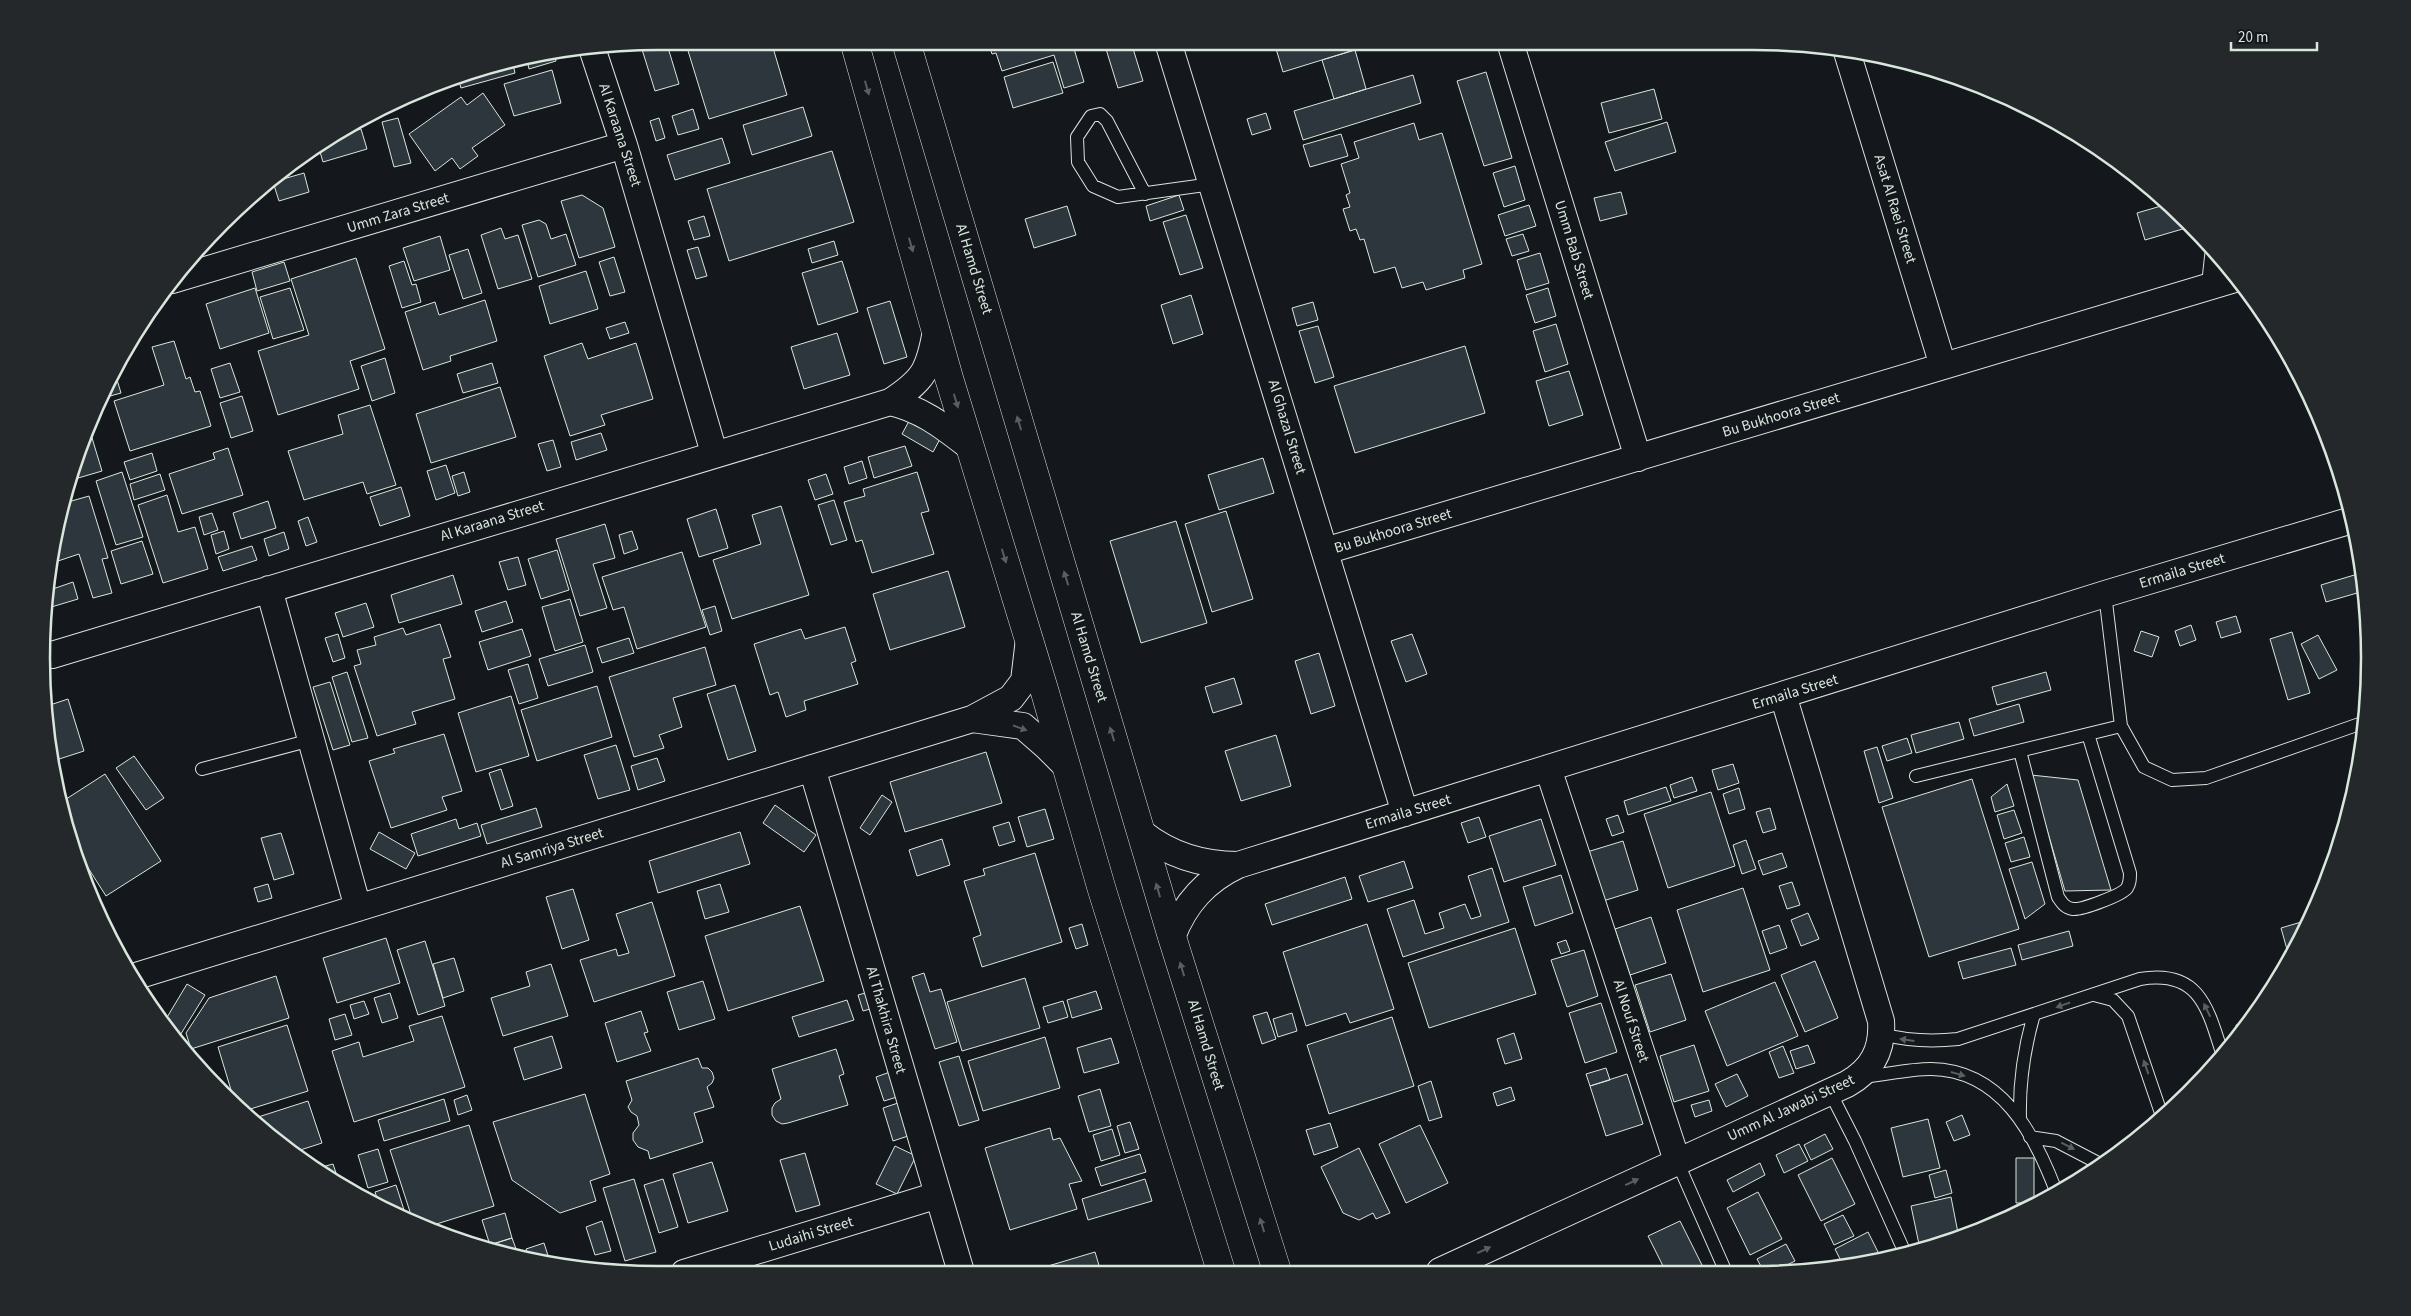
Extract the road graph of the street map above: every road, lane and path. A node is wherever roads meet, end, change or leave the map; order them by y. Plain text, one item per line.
1 (856, 50) edge
2 (908, 50) edge
3 (1170, 50) edge
4 (1512, 50) edge
5 (594, 53) edge
6 (1849, 58) edge
7 (624, 145) junction
8 (1212, 184) junction
9 (1145, 194) junction
10 (186, 276) edge
11 (2226, 281) edge
12 (936, 331) junction
13 (1943, 366) junction
14 (890, 402) junction
15 (970, 446) junction
16 (714, 453) junction
17 (1638, 458) junction
18 (2345, 522) edge
19 (1324, 551) junction
20 (269, 589) junction
21 (2104, 594) junction
22 (1029, 639) junction
23 (50, 655) edge
24 (1783, 696) junction
25 (972, 719) junction
26 (2357, 725) edge
27 (2120, 726) junction
28 (2088, 734) junction
29 (311, 740) junction
30 (2020, 750) junction
31 (1066, 766) junction
32 (812, 768) junction
33 (1548, 768) junction
34 (202, 769) dead end
35 (1916, 776) dead end
36 (1405, 813) junction
37 (1142, 834) junction
38 (1238, 865) junction
39 (358, 908) junction
40 (1172, 937) junction
41 (139, 975) edge
42 (2092, 995) junction
43 (2034, 1014) junction
44 (1882, 1034) junction
45 (2220, 1046) edge
46 (1858, 1078) junction
47 (1830, 1092) junction
48 (2160, 1110) edge
49 (2020, 1118) junction
50 (2030, 1137) junction
51 (1677, 1161) junction
52 (2094, 1162) edge
53 (2054, 1186) edge
54 (938, 1195) junction
55 (1901, 1247) edge
56 (707, 1266) edge
57 (959, 1266) edge
58 (1220, 1266) edge
59 (1275, 1266) edge
60 (1451, 1266) edge
61 (1723, 1266) edge

1 -> 12 street
37 -> 2 street, Al Hamd Street
3 - 8 street, Al Ghazal Street
4 - 17 street, Umm Bab Street
5 - 7 street, Al Karaana Street
6 - 13 street, Asat Al Raei Street
7 - 10 street, Umm Zara Street
7 - 16 street, Al Karaana Street
8 - 9 lane
8 - 19 street, Al Ghazal Street
9 - 9 lane
11 - 13 street, Bu Bukhoora Street
12 - 14 street, Al Karaana Street
12 -> 15 street
13 - 17 street, Bu Bukhoora Street
14 - 15 street
14 - 16 street, Al Karaana Street
15 -> 22 street
16 - 20 street, Al Karaana Street
17 - 19 street, Bu Bukhoora Street
18 - 21 street, Ermaila Street
19 - 36 street, Al Ghazal Street
20 - 23 street, Al Karaana Street
20 - 29 street
21 - 24 street, Ermaila Street
21 - 27 lane
22 - 25 street, Al Samriya Street
22 - 31 street
24 - 33 street, Ermaila Street
24 - 44 street, Umm Al Jawabi Street
25 -> 31 street, Al Samriya Street
25 - 32 street, Al Samriya Street
26 - 27 lane
27 - 28 lane
28 - 30 lane
28 - 30 lane
29 - 34 lane
29 - 39 street
30 - 35 lane
31 - 58 street
32 - 39 street, Al Samriya Street
32 - 54 street, Al Thakhira Street
33 - 36 street, Ermaila Street
33 - 51 street, Al Nouf Street
36 - 38 street, Ermaila Street
37 - 38 street, Ermaila Street
40 -> 37 street, Al Hamd Street
38 - 40 street, Ermaila Street
39 - 41 street, Al Samriya Street
59 -> 40 street, Al Hamd Street
42 -> 43 lane
45 -> 42 lane
48 -> 42 lane
43 -> 44 lane
43 - 49 lane
44 - 46 street, Umm Al Jawabi Street
46 - 47 street, Umm Al Jawabi Street
46 -> 49 lane
47 - 51 street, Umm Al Jawabi Street
47 - 55 lane
49 - 50 lane
50 -> 52 lane
50 - 53 lane
60 -> 51 street, Umm Al Jawabi Street
51 - 61 lane, Al Nouf Street
54 - 56 street, Ludaihi Street
54 - 57 street, Al Thakhira Street

